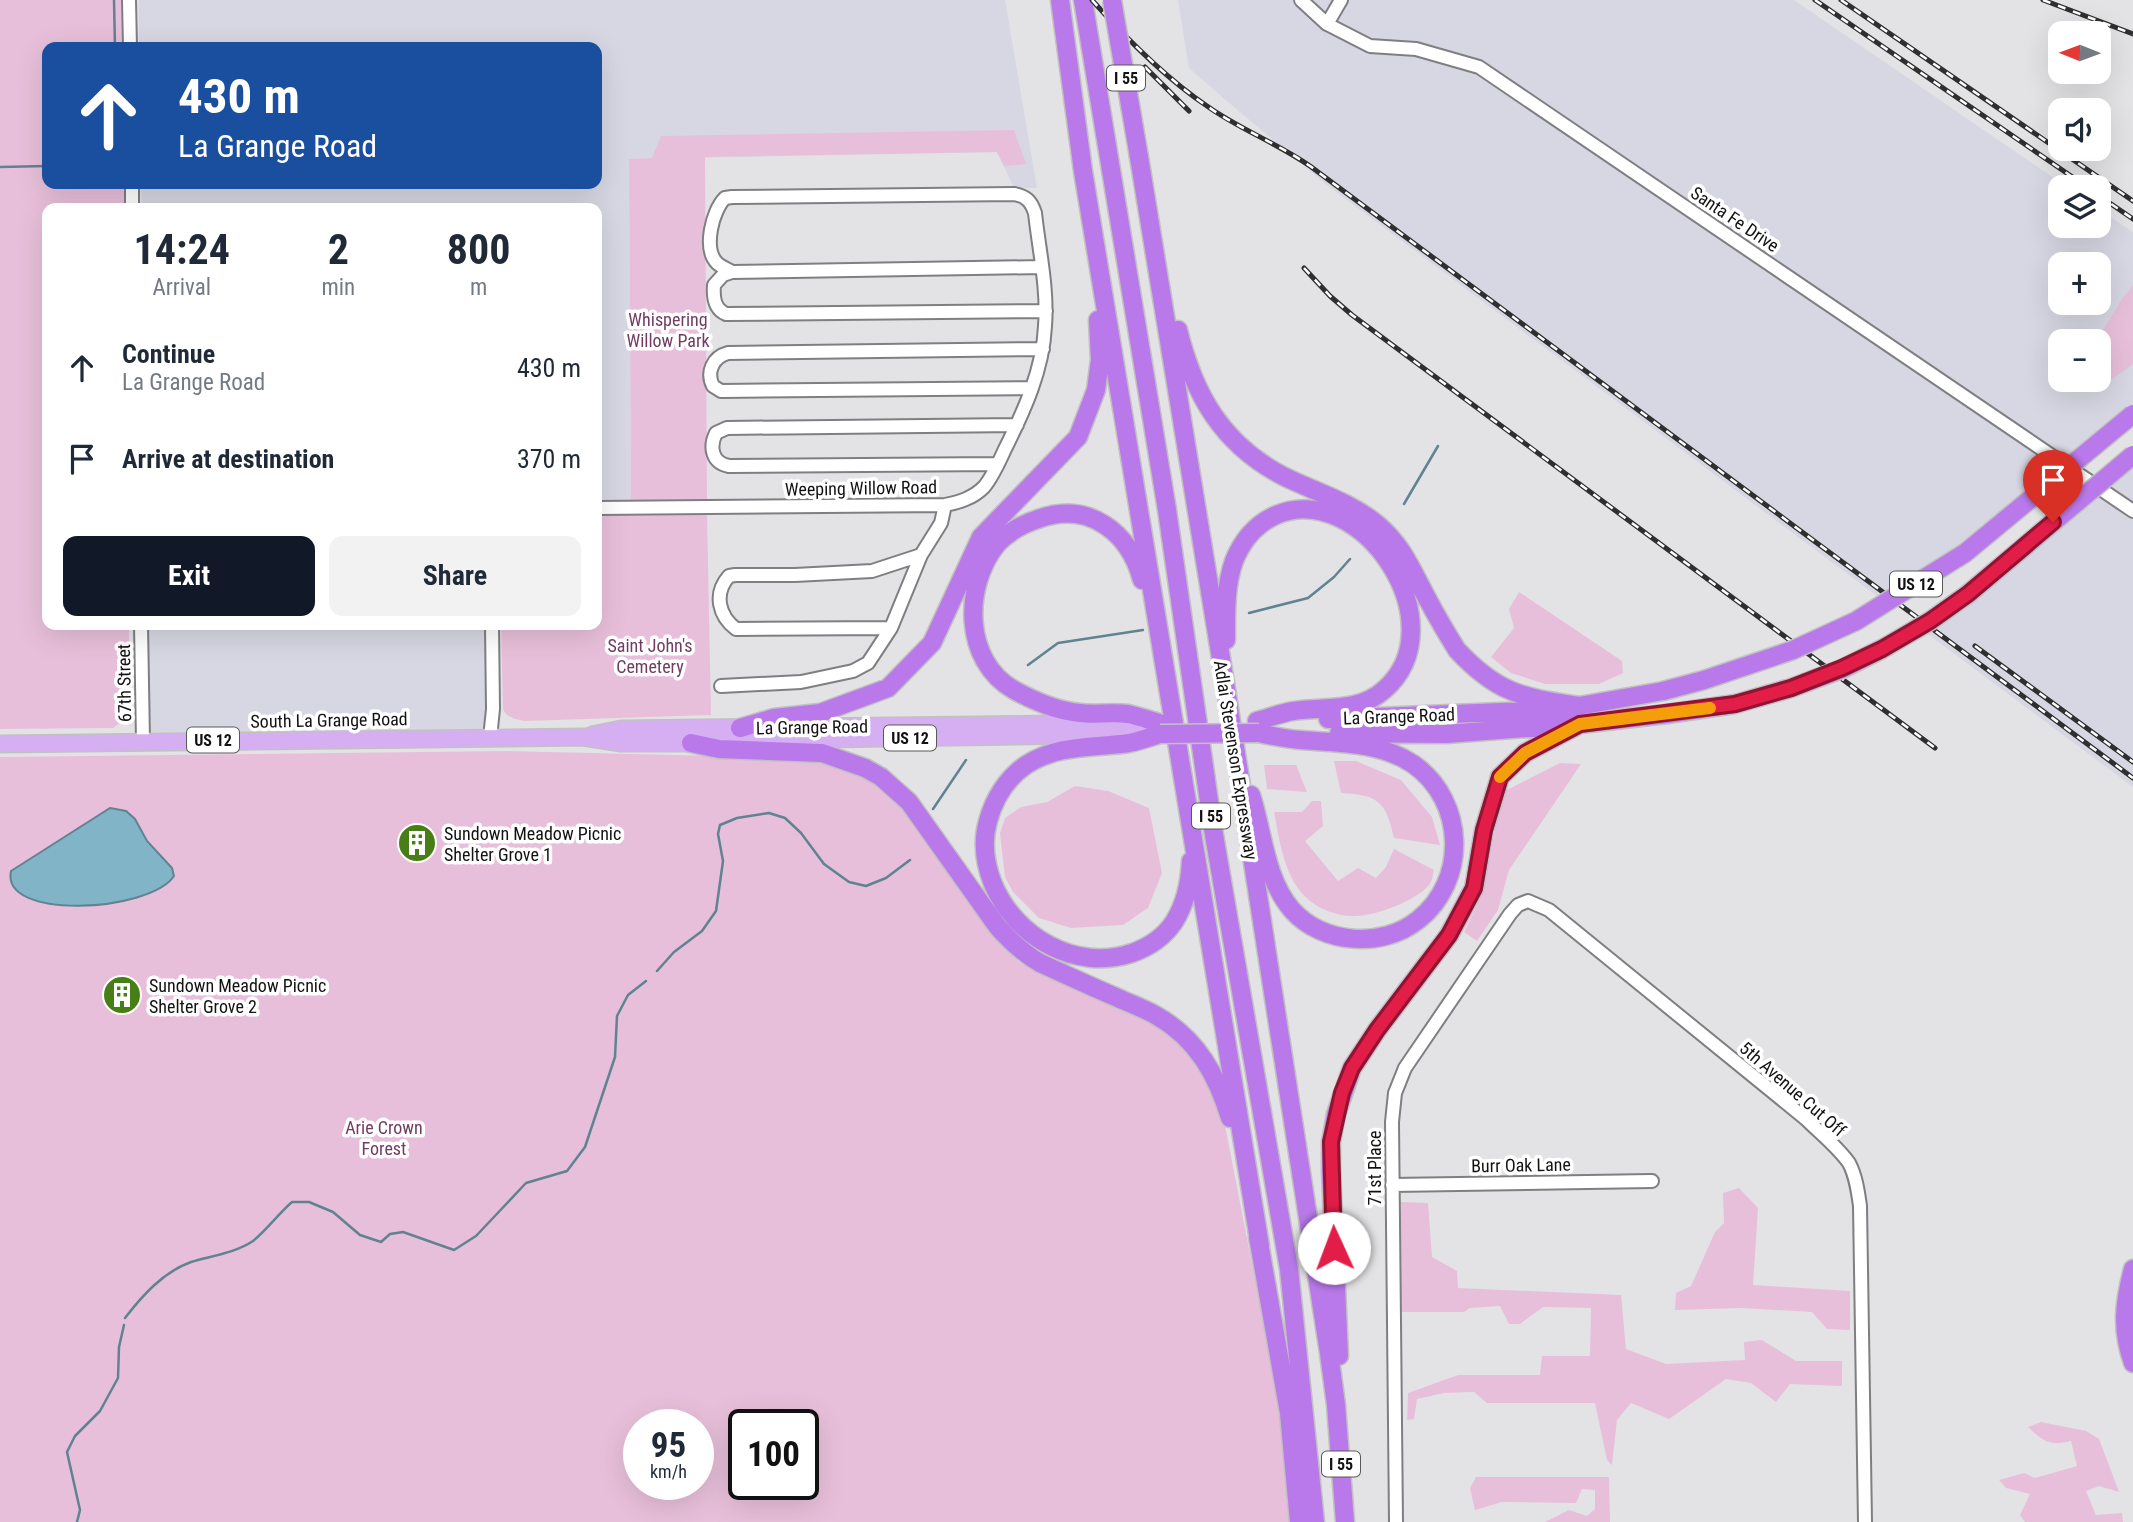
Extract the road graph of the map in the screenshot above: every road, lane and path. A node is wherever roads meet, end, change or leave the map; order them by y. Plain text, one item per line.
1 (129, 0) edge
2 (1060, 0) edge
3 (1083, 0) edge
4 (1112, 0) edge
5 (1301, 0) edge
6 (1341, 0) edge
7 (1327, 24) junction
8 (130, 42) edge
9 (1083, 171) junction
10 (1144, 183) junction
11 (1041, 267) junction
12 (732, 272) junction
13 (1046, 311) junction
14 (1043, 349) junction
15 (1031, 388) junction
16 (2133, 414) edge
17 (1017, 425) junction
18 (2133, 456) edge
19 (998, 464) junction
20 (945, 505) junction
21 (602, 508) edge
22 (2133, 511) edge
23 (921, 555) junction
24 (891, 628) junction
25 (141, 630) edge
26 (492, 630) edge
27 (1168, 675) junction
28 (721, 686) dead end
29 (1226, 689) junction
30 (1578, 706) junction
31 (1580, 724) junction
32 (1295, 726) junction
33 (740, 728) junction
34 (1129, 728) junction
35 (1159, 728) junction
36 (583, 737) junction
37 (490, 738) junction
38 (143, 741) junction
39 (691, 743) junction
40 (0, 744) edge
41 (1235, 760) junction
42 (1187, 801) junction
43 (1528, 901) joint
44 (1651, 1181) dead end
45 (1392, 1185) junction
46 (1260, 1246) junction
47 (2133, 1269) edge
48 (2133, 1363) edge
49 (1336, 1405) junction
50 (1299, 1522) edge
51 (1315, 1522) edge
52 (1345, 1522) edge
53 (1396, 1522) edge
54 (1865, 1522) edge

1 - 8 street
2 - 9 highway
3 - 51 highway, Adlai Stevenson Expressway / I 55
4 - 10 highway, Adlai Stevenson Expressway / I 55, bridge
5 - 7 street, Santa Fe Drive
6 - 7 street
7 - 22 street, Santa Fe Drive
9 - 27 highway
9 - 33 highway
10 - 29 highway, Adlai Stevenson Expressway / I 55
10 - 30 highway
11 - 12 street
11 - 12 street, Weeping Willow Road
11 - 13 street, Weeping Willow Road
12 - 13 street
13 - 14 street, Weeping Willow Road
14 - 15 street, Weeping Willow Road
14 - 15 street
15 - 17 street, Weeping Willow Road
16 - 30 highway, La Grange Road / US 12, bridge
17 - 19 street, Weeping Willow Road
17 - 19 street
18 - 31 highway, La Grange Road / US 12, bridge
19 - 20 street, Weeping Willow Road
20 - 21 street, Weeping Willow Road
20 - 23 street
23 - 24 street
23 - 24 street
24 - 28 street
25 - 38 street, 67th Street
26 - 37 street
27 - 34 highway
27 - 42 highway
29 - 32 highway
29 - 41 highway, Adlai Stevenson Expressway / I 55
30 - 32 highway, La Grange Road / US 12
31 - 32 highway, La Grange Road / US 12
31 - 49 highway
32 - 35 highway, La Grange Road / US 12
32 - 41 highway
33 - 34 main road, La Grange Road / US 12
33 - 36 main road, La Grange Road / US 12
34 - 35 highway
34 - 35 highway
34 - 39 main road, La Grange Road / US 12
34 - 42 highway
36 - 37 main road, La Grange Road / US 12
36 - 39 main road, La Grange Road / US 12
37 - 38 main road, South La Grange Road / US 12
38 - 40 main road, South La Grange Road / US 12
39 - 46 highway
41 - 49 highway, Adlai Stevenson Expressway / I 55
42 - 46 highway
43 - 45 street, 71st Place
43 - 54 street, 5th Avenue Cut Off
44 - 45 street, Burr Oak Lane
45 - 53 street, 71st Place
46 - 50 highway
47 - 48 highway
49 - 52 highway, Adlai Stevenson Expressway / I 55

